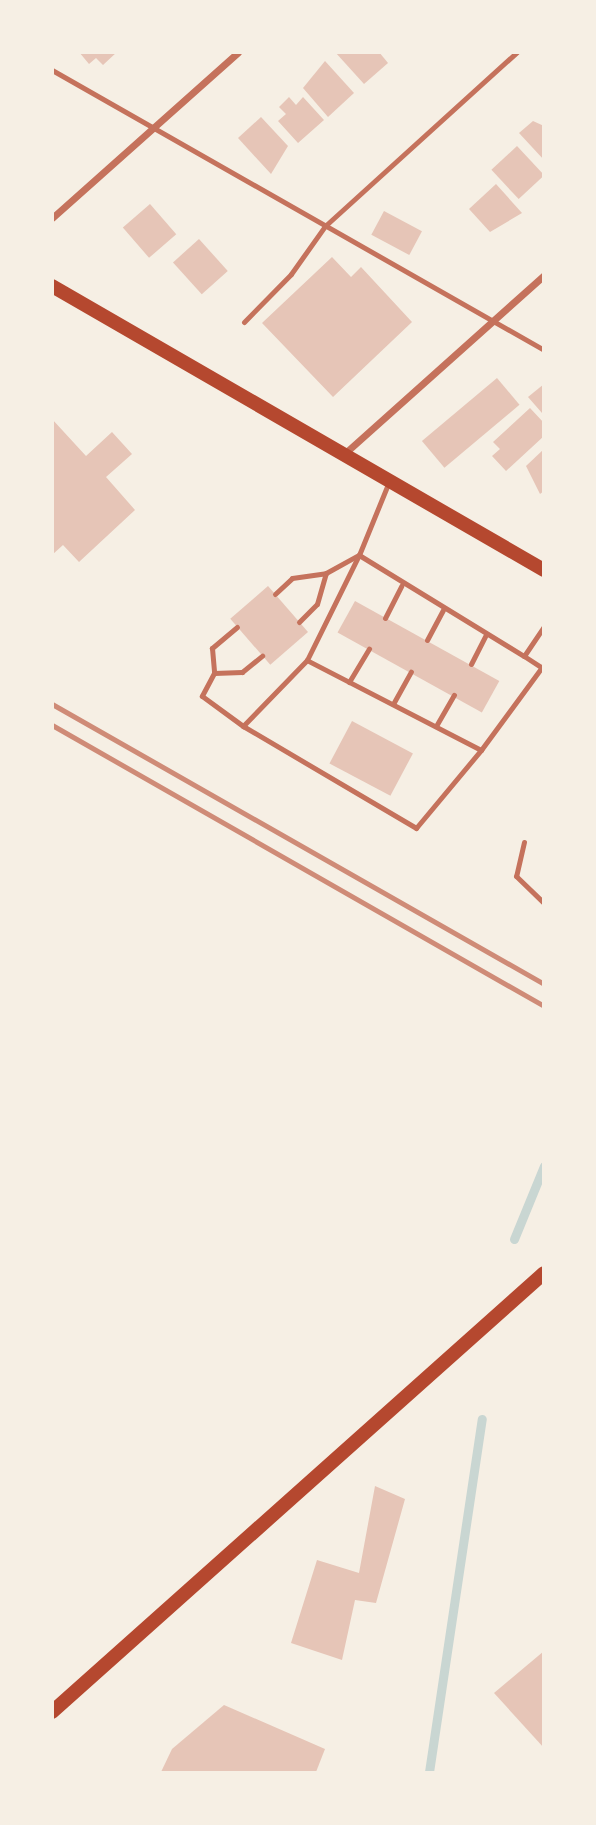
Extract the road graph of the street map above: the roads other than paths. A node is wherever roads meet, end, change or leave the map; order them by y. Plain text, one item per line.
1 (238, 52) edge
2 (517, 52) edge
3 (52, 70) edge
4 (154, 129) junction
5 (52, 218) edge
6 (325, 226) junction
7 (544, 275) edge
8 (52, 286) edge
9 (493, 321) junction
10 (244, 322) dead end
11 (544, 349) edge
12 (344, 454) junction
13 (390, 481) junction
14 (359, 555) junction
15 (544, 570) edge
16 (326, 573) junction
17 (401, 586) junction
18 (275, 594) dead end
19 (443, 610) junction
20 (385, 618) dead end
21 (299, 622) dead end
22 (544, 626) edge
23 (237, 627) dead end
24 (486, 634) junction
25 (427, 640) dead end
26 (369, 649) dead end
27 (262, 656) dead end
28 (524, 656) junction
29 (307, 660) junction
30 (471, 664) dead end
31 (543, 668) edge
32 (411, 672) dead end
33 (214, 673) junction
34 (349, 682) junction
35 (453, 695) dead end
36 (393, 704) junction
37 (243, 726) junction
38 (436, 726) junction
39 (481, 750) junction
40 (524, 842) dead end
41 (544, 903) edge
42 (544, 1273) edge
43 (52, 1713) edge

1 - 4 street
2 - 6 lane
3 - 4 lane
4 - 5 street
4 - 6 lane
6 - 9 lane
6 - 10 lane
7 - 9 street
8 - 12 main road
9 - 11 lane
9 - 12 street
12 - 13 main road
13 - 14 lane
13 - 15 main road
14 - 16 lane
14 - 17 lane
14 - 29 lane
16 - 18 lane
16 - 21 lane
17 - 19 lane
17 - 20 lane
19 - 24 lane
19 - 25 lane
22 - 28 lane
23 - 33 lane
24 - 28 lane
24 - 30 lane
26 - 34 lane
27 - 33 lane
28 - 31 lane
29 - 34 lane
29 - 37 lane
31 - 39 lane
32 - 36 lane
33 - 37 lane
34 - 36 lane
35 - 38 lane
36 - 38 lane
37 - 39 lane
38 - 39 lane
40 - 41 lane
42 - 43 main road

